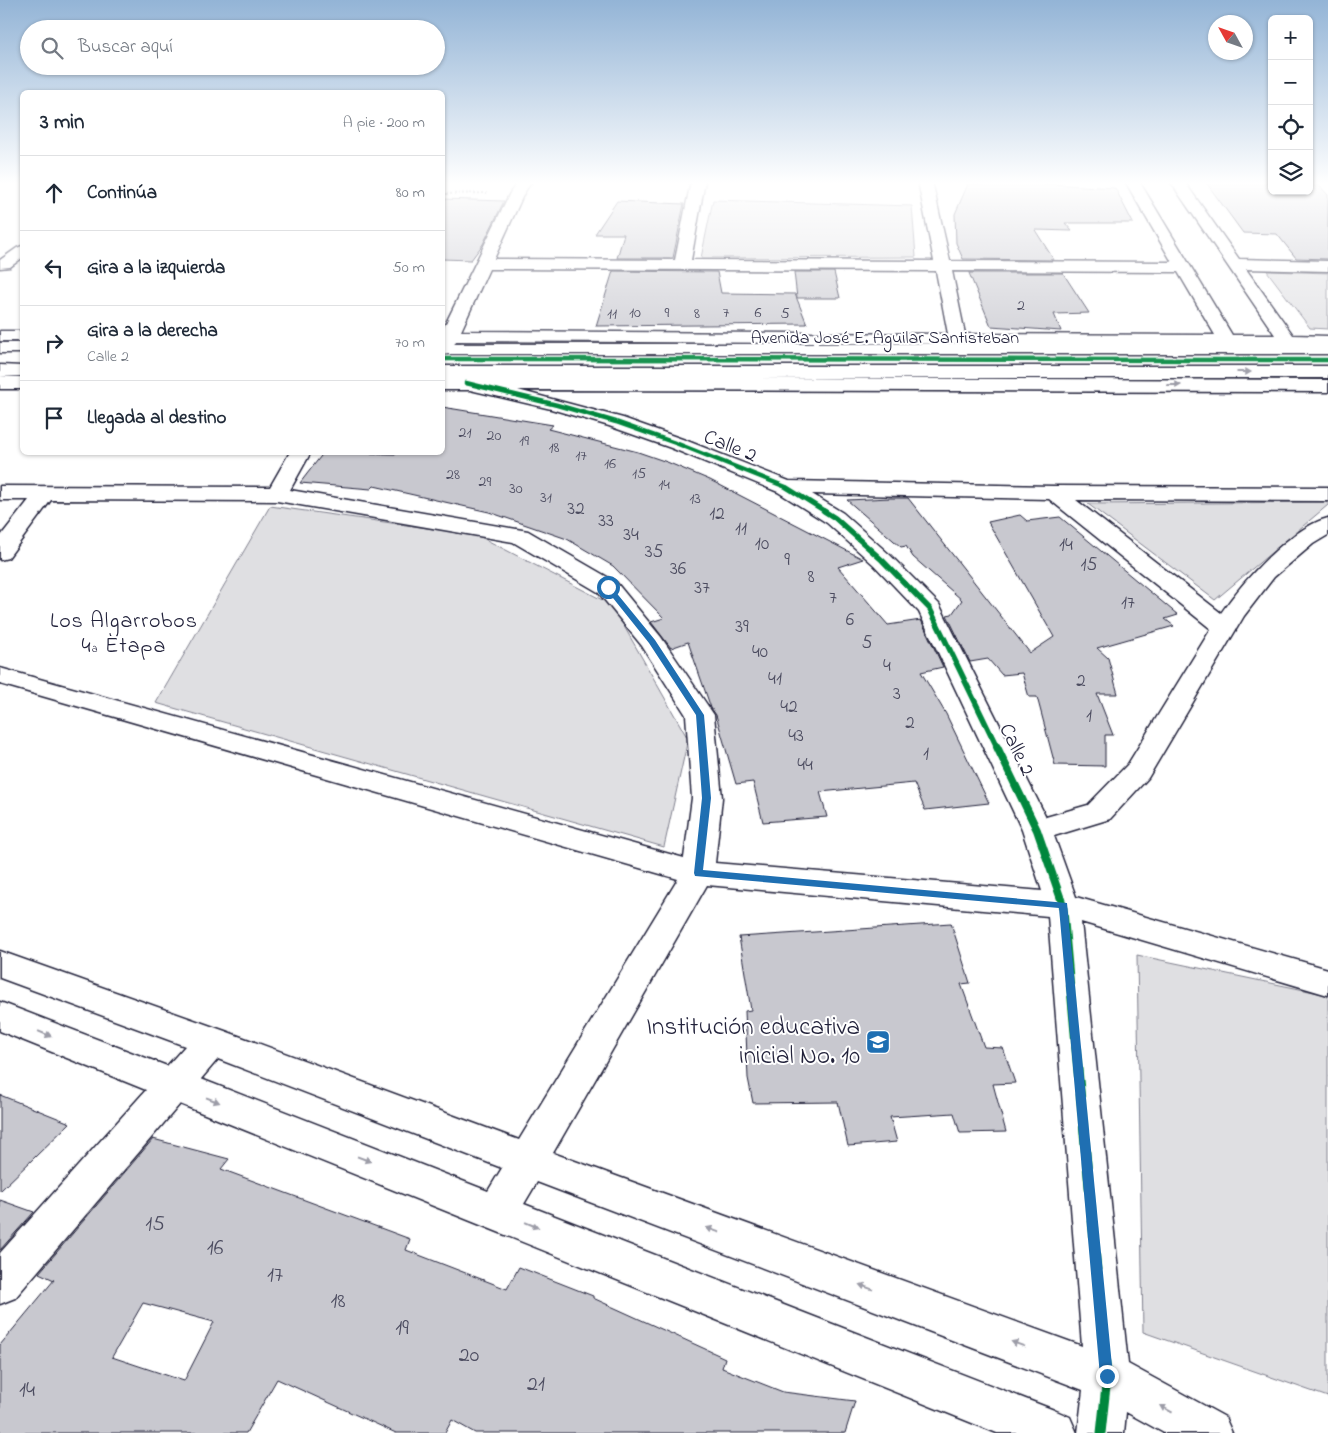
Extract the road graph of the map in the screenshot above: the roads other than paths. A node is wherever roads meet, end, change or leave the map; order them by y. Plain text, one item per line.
1 (491, 248) edge
2 (685, 248) edge
3 (940, 248) edge
4 (1171, 248) edge
5 (1224, 248) edge
6 (20, 252) edge
7 (2, 264) edge
8 (20, 264) edge
9 (483, 264) junction
10 (682, 264) junction
11 (943, 264) junction
12 (1235, 264) junction
13 (1328, 266) edge
14 (1182, 267) junction
15 (0, 336) edge
16 (20, 336) edge
17 (958, 340) junction
18 (1227, 341) junction
19 (1288, 341) junction
20 (1328, 341) edge
21 (445, 342) edge
22 (445, 344) edge
23 (445, 344) edge
24 (0, 348) edge
25 (20, 348) edge
26 (1328, 349) edge
27 (0, 371) edge
28 (20, 371) edge
29 (1328, 372) edge
30 (450, 380) edge
31 (20, 383) edge
32 (0, 384) edge
33 (1328, 386) edge
34 (298, 455) edge
35 (786, 487) junction
36 (0, 493) edge
37 (1054, 493) junction
38 (45, 494) junction
39 (277, 494) junction
40 (1328, 494) edge
41 (1328, 525) edge
42 (0, 553) edge
43 (1225, 628) junction
44 (0, 676) edge
45 (1037, 830) junction
46 (698, 873) junction
47 (1063, 905) junction
48 (0, 964) edge
49 (1328, 982) edge
50 (0, 1016) edge
51 (212, 1041) junction
52 (174, 1084) junction
53 (528, 1161) junction
54 (498, 1211) junction
55 (0, 1284) edge
56 (1107, 1376) junction
57 (1054, 1433) edge
58 (1101, 1433) edge
59 (1209, 1433) edge

1 - 9 street
2 - 10 street
3 - 11 street
4 - 14 street
5 - 12 street
6 - 7 street
7 - 8 street
9 - 10 street
9 - 21 street
10 - 11 street
11 - 14 street
11 - 17 street
12 - 13 street
12 - 19 street
14 - 18 street
15 - 16 street
17 - 18 street, Avenida José E. Aguilar Santisteban
17 - 22 street, Avenida José E. Aguilar Santisteban
18 - 19 street, Avenida José E. Aguilar Santisteban
19 - 20 street, Avenida José E. Aguilar Santisteban
23 - 26 street, Avenida José E. Aguilar Santisteban
24 - 25 street
27 - 28 street
30 -> 29 street, Avenida José E. Aguilar Santisteban
30 -> 33 street
30 - 35 street, Calle 2
31 - 32 street
34 - 39 street
35 - 37 street
35 - 45 street, Calle 2
36 - 38 street
37 - 40 street
37 - 43 street
38 - 39 street
38 - 42 street
39 - 46 street
41 - 43 street
43 - 45 street
44 - 46 street
45 - 47 street, Calle 2
46 - 47 street
46 - 53 street
47 - 49 street
47 - 56 street, Calle 2
48 - 51 street
50 -> 52 street
51 - 52 street
51 - 53 street
52 -> 54 street
52 - 55 street
53 - 54 street
56 -> 53 street
54 -> 57 street
56 - 58 street, Calle 2
59 -> 56 street

